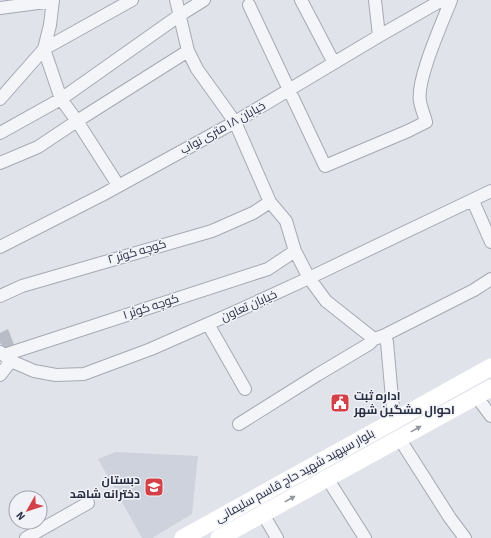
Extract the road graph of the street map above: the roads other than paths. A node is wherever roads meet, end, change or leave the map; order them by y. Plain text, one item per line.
1 (132, 0) edge
2 (176, 0) edge
3 (204, 0) edge
4 (301, 0) edge
5 (375, 0) edge
6 (442, 0) edge
7 (451, 0) edge
8 (53, 1) edge
9 (249, 6) dead end
10 (0, 8) edge
11 (180, 15) junction
12 (379, 36) junction
13 (44, 49) junction
14 (188, 51) junction
15 (334, 63) junction
16 (290, 90) junction
17 (0, 99) edge
18 (61, 99) junction
19 (77, 121) junction
20 (235, 122) junction
21 (0, 133) edge
22 (0, 163) edge
23 (118, 185) junction
24 (491, 191) edge
25 (473, 201) junction
26 (270, 202) junction
27 (491, 242) edge
28 (0, 247) edge
29 (295, 251) junction
30 (309, 278) junction
31 (491, 279) edge
32 (0, 296) edge
33 (208, 324) junction
34 (379, 337) junction
35 (5, 356) edge
36 (491, 367) edge
37 (0, 375) edge
38 (245, 390) dead end
39 (484, 392) edge
40 (491, 416) edge
41 (394, 421) junction
42 (239, 424) dead end
43 (400, 438) junction
44 (327, 478) junction
45 (88, 503) dead end
46 (263, 514) junction
47 (26, 538) edge
48 (183, 538) edge
49 (219, 538) edge
50 (277, 538) edge
51 (365, 538) edge
52 (465, 538) edge

1 - 13 street
2 - 11 street
3 - 11 street
4 - 15 street
5 - 12 street
6 - 12 street, خیابان ۱۸ متری نواب
7 - 16 street
8 - 10 street
8 - 13 street
9 - 16 street
11 - 14 street
11 - 18 street
12 - 15 street, خیابان ۱۸ متری نواب
13 - 17 street
13 - 18 street
14 - 19 street
14 - 20 street
15 - 16 street, خیابان ۱۸ متری نواب
16 - 20 street, خیابان ۱۸ متری نواب
18 - 19 street
18 - 21 street
19 - 22 street
19 - 23 street
20 - 23 street, خیابان ۱۸ متری نواب
20 - 26 street
23 - 28 street, خیابان ۱۸ متری نواب
24 - 25 street, خیابان تعاون
25 - 27 street
25 - 30 street, خیابان تعاون
26 - 29 street
26 - 32 street, کوچه کوثر ۲
29 - 30 street
29 - 35 street, کوچه کوثر ۱
30 - 33 street, خیابان تعاون
30 - 34 street
31 - 34 street
33 - 35 street, خیابان تعاون
33 - 38 street
34 - 41 street
34 - 42 street
35 - 37 street
36 - 41 main road, بلوار سپهبد شهید حاج قاسم سلیمانی
39 - 40 street
43 -> 39 main road, بلوار سپهبد شهید حاج قاسم سلیمانی
41 - 48 main road, بلوار سپهبد شهید حاج قاسم سلیمانی
43 - 44 main road, بلوار سپهبد شهید حاج قاسم سلیمانی
43 - 52 street
46 -> 44 main road, بلوار سپهبد شهید حاج قاسم سلیمانی
44 - 51 street
45 - 47 street
46 - 49 main road, بلوار سپهبد شهید حاج قاسم سلیمانی
46 - 50 street

